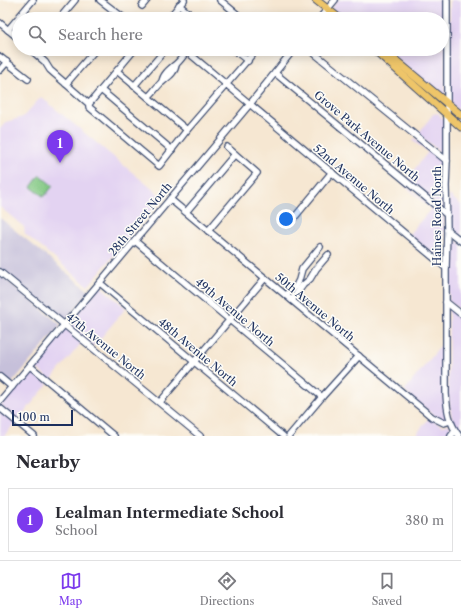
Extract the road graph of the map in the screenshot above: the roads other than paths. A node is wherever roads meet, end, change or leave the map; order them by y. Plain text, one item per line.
1 (33, 0) edge
2 (75, 0) edge
3 (100, 0) edge
4 (147, 0) edge
5 (184, 0) edge
6 (220, 0) edge
7 (316, 0) edge
8 (335, 0) edge
9 (447, 0) edge
10 (179, 5) junction
11 (142, 6) dead end
12 (327, 9) junction
13 (23, 12) edge
14 (65, 12) edge
15 (115, 12) edge
16 (174, 12) edge
17 (188, 12) edge
18 (235, 12) edge
19 (325, 12) edge
20 (331, 12) edge
21 (447, 12) edge
22 (0, 23) edge
23 (12, 25) edge
24 (8, 30) junction
25 (12, 33) edge
26 (38, 56) edge
27 (90, 56) edge
28 (129, 56) edge
29 (160, 56) edge
30 (181, 56) edge
31 (192, 56) edge
32 (242, 56) edge
33 (252, 56) edge
34 (288, 56) edge
35 (318, 56) edge
36 (382, 56) edge
37 (390, 56) edge
38 (447, 56) edge
39 (0, 57) edge
40 (248, 61) junction
41 (6, 62) junction
42 (0, 70) edge
43 (117, 71) junction
44 (275, 73) junction
45 (28, 79) dead end
46 (66, 84) junction
47 (227, 85) junction
48 (134, 86) junction
49 (101, 90) junction
50 (148, 97) junction
51 (89, 104) junction
52 (250, 104) junction
53 (447, 104) junction
54 (447, 114) junction
55 (461, 115) edge
56 (461, 127) edge
57 (187, 130) junction
58 (227, 147) dead end
59 (172, 150) junction
60 (235, 154) junction
61 (447, 161) junction
62 (332, 172) junction
63 (170, 199) junction
64 (186, 212) junction
65 (447, 215) junction
66 (294, 218) dead end
67 (447, 230) junction
68 (208, 231) junction
69 (135, 241) junction
70 (461, 241) edge
71 (320, 247) dead end
72 (328, 254) dead end
73 (446, 268) junction
74 (0, 272) edge
75 (265, 278) junction
76 (100, 283) junction
77 (286, 295) junction
78 (292, 300) junction
79 (446, 302) junction
80 (461, 314) edge
81 (230, 321) junction
82 (64, 325) junction
83 (359, 356) junction
84 (195, 362) junction
85 (30, 366) junction
86 (0, 377) edge
87 (12, 387) junction
88 (322, 397) junction
89 (0, 401) edge
90 (160, 402) junction
91 (0, 408) edge
92 (450, 421) junction
93 (455, 431) junction
94 (34, 436) edge
95 (114, 436) edge
96 (200, 436) edge
97 (283, 436) edge
98 (289, 436) edge
99 (451, 436) edge
100 (459, 436) edge

1 - 13 street
2 - 14 street
3 - 15 street
4 - 11 street
5 - 10 street
6 - 18 street
7 - 12 main road
8 - 12 street
9 - 21 street, Haines Road North
10 - 16 street
10 - 17 street
12 - 19 street
12 - 20 main road
22 - 24 street
23 - 24 street
24 - 25 street
26 - 46 street
27 - 46 street
28 - 43 street
29 - 48 street
30 - 50 street
31 - 47 street, 52nd Avenue North
32 - 40 street
33 - 40 street
34 - 44 street, 28th Street North
35 - 61 street
36 - 54 main road
37 - 53 main road
38 - 53 street, Haines Road North
39 - 41 street
40 - 47 street
41 - 42 street
41 - 45 street
43 - 48 street
43 - 49 street
44 - 52 street, 28th Street North
44 - 65 street, Grove Park Avenue North
46 - 51 street
47 - 52 street, 52nd Avenue North
47 - 57 street
48 - 50 street
49 - 51 street
49 - 59 street
50 - 57 street
51 - 59 street
52 - 62 street, 52nd Avenue North
52 - 63 street, 28th Street North
53 - 54 street, Haines Road North
53 - 55 main road
54 - 56 main road
54 - 61 street, Haines Road North
57 - 59 street
58 - 60 street
60 - 64 street
60 - 68 street
61 - 65 street, Haines Road North
62 - 66 street
62 - 73 street, 52nd Avenue North
63 - 64 street, 50th Avenue North
63 - 69 street, 28th Street North
64 - 68 street, 50th Avenue North
65 - 67 street, Haines Road North
67 - 70 street
67 - 73 street, Haines Road North
68 - 75 street, 50th Avenue North
69 - 76 street, 28th Street North
69 - 81 street, 49th Avenue North
71 - 77 street
72 - 78 street
73 - 79 street, Haines Road North
74 - 82 street, 47th Avenue North
75 - 77 street, 50th Avenue North
75 - 81 street
76 - 82 street, 28th Street North
76 - 84 street, 48th Avenue North
77 - 78 street, 50th Avenue North
78 - 83 street, 50th Avenue North
79 - 80 street
79 - 92 street, Haines Road North
81 - 84 street
81 - 88 street, 49th Avenue North
82 - 85 street, 28th Street North
82 - 90 street, 47th Avenue North
83 - 88 street
83 - 92 street, 50th Avenue North
84 - 90 street
84 - 97 street, 48th Avenue North
85 - 87 street, 28th Street North
85 - 95 street
86 - 87 street
87 - 89 street, 28th Street North
88 - 98 street
90 - 96 street, 47th Avenue North
91 - 94 street
92 - 93 street, Haines Road North
93 - 99 street
93 - 100 street

